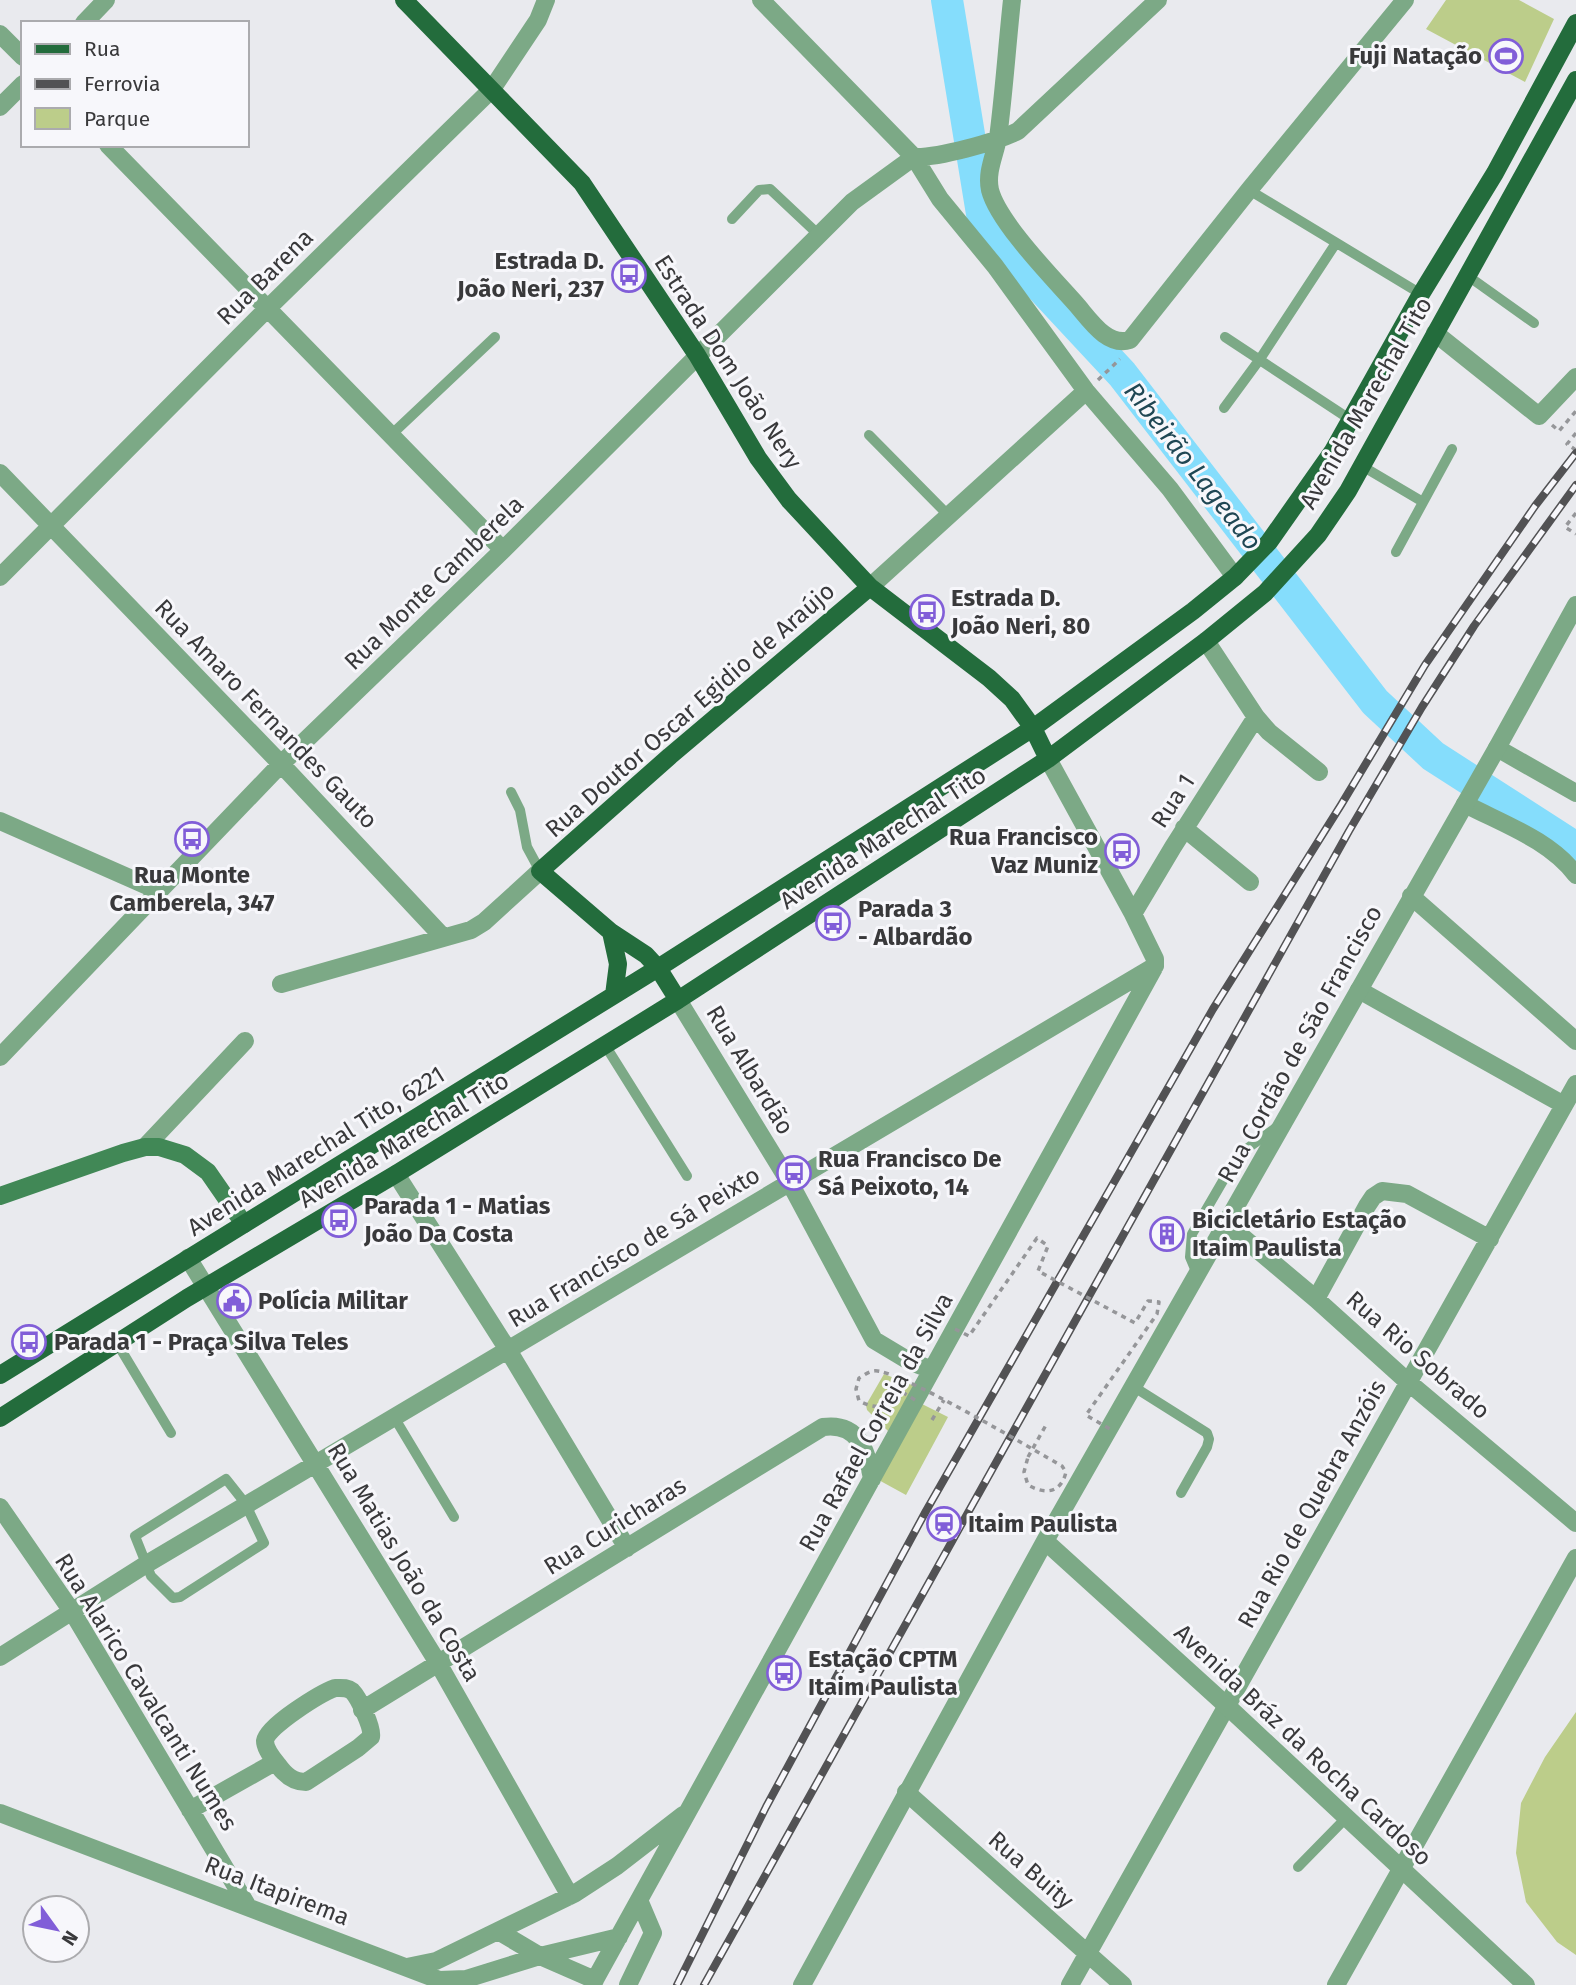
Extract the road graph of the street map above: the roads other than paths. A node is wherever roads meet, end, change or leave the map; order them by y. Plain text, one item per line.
1 (106, 0) edge
2 (404, 0) edge
3 (546, 0) edge
4 (761, 0) edge
5 (1012, 0) edge
6 (1158, 0) edge
7 (1405, 0) edge
8 (86, 21) edge
9 (1576, 23) edge
10 (0, 34) edge
11 (21, 55) edge
12 (1576, 80) edge
13 (21, 86) edge
14 (492, 89) junction
15 (0, 107) edge
16 (998, 140) junction
17 (110, 147) edge
18 (921, 158) junction
19 (1249, 190) junction
20 (732, 219) dead end
21 (820, 236) junction
22 (1336, 243) junction
23 (1468, 276) junction
24 (1421, 295) junction
25 (267, 309) junction
26 (1534, 323) dead end
27 (1435, 332) junction
28 (495, 337) dead end
29 (1225, 337) dead end
30 (697, 355) junction
31 (1260, 359) junction
32 (1576, 377) edge
33 (1089, 388) junction
34 (1224, 408) dead end
35 (1351, 420) junction
36 (391, 435) junction
37 (869, 435) dead end
38 (1452, 449) dead end
39 (1362, 466) junction
40 (0, 473) edge
41 (1423, 502) junction
42 (948, 516) junction
43 (52, 525) junction
44 (503, 550) junction
45 (1396, 552) dead end
46 (1241, 572) junction
47 (0, 577) edge
48 (870, 587) junction
49 (1576, 605) edge
50 (1206, 641) junction
51 (1256, 717) junction
52 (1033, 728) junction
53 (1494, 755) junction
54 (1048, 759) junction
55 (281, 764) junction
56 (1319, 772) dead end
57 (511, 792) dead end
58 (1576, 793) edge
59 (1469, 798) junction
60 (0, 821) edge
61 (1184, 828) junction
62 (540, 871) junction
63 (1576, 875) edge
64 (1250, 882) dead end
65 (159, 891) junction
66 (1411, 896) junction
67 (1133, 914) junction
68 (611, 933) junction
69 (443, 937) junction
70 (1155, 966) junction
71 (658, 968) junction
72 (281, 984) dead end
73 (1359, 990) junction
74 (614, 995) junction
75 (678, 1000) junction
76 (245, 1041) dead end
77 (1576, 1041) edge
78 (605, 1045) junction
79 (0, 1056) edge
80 (1576, 1084) edge
81 (1564, 1105) junction
82 (1286, 1120) junction
83 (145, 1147) junction
84 (396, 1174) junction
85 (687, 1176) dead end
86 (790, 1183) junction
87 (0, 1196) edge
88 (244, 1224) junction
89 (1227, 1224) junction
90 (1490, 1239) junction
91 (188, 1258) junction
92 (1198, 1276) junction
93 (206, 1287) junction
94 (1316, 1299) junction
95 (117, 1343) junction
96 (508, 1350) junction
97 (932, 1370) junction
98 (0, 1375) edge
99 (1408, 1382) junction
100 (1134, 1387) junction
101 (394, 1417) junction
102 (0, 1418) edge
103 (171, 1433) dead end
104 (316, 1463) junction
105 (872, 1479) junction
106 (1181, 1493) dead end
107 (246, 1506) junction
108 (0, 1507) edge
109 (454, 1517) dead end
110 (1576, 1523) edge
111 (1045, 1541) junction
112 (627, 1548) junction
113 (1576, 1558) edge
114 (145, 1565) junction
115 (73, 1613) junction
116 (0, 1657) edge
117 (438, 1663) junction
118 (1227, 1706) junction
119 (362, 1710) junction
120 (275, 1762) junction
121 (906, 1793) junction
122 (190, 1810) junction
123 (688, 1811) junction
124 (0, 1813) edge
125 (1346, 1818) junction
126 (1298, 1867) dead end
127 (1400, 1869) junction
128 (570, 1896) junction
129 (639, 1900) junction
130 (247, 1905) junction
131 (498, 1931) junction
132 (619, 1937) junction
133 (1088, 1954) junction
134 (540, 1956) junction
135 (407, 1967) junction
136 (594, 1983) edge
137 (628, 1985) edge
138 (802, 1985) edge
139 (1070, 1985) edge
140 (1123, 1985) edge
141 (1336, 1985) edge
142 (1526, 1985) edge

1 - 8 street
2 - 14 main road, Estrada Dom João Nery
3 - 14 street, Rua Barena
4 - 18 street
5 - 16 street
6 - 16 street, Rua Monte Camberela
7 - 19 street
9 - 24 main road, Avenida Marechal Tito
10 - 11 street
12 - 23 main road, Avenida Marechal Tito
13 - 15 street
14 - 25 street, Rua Barena
14 - 30 main road, Estrada Dom João Nery
16 - 18 street, Rua Monte Camberela
16 - 19 street
17 - 25 street
18 - 21 street, Rua Monte Camberela
18 - 33 street
19 - 22 lane
20 - 21 lane
21 - 30 street, Rua Monte Camberela
22 - 24 lane
22 - 31 lane
23 - 26 lane
23 - 27 main road, Avenida Marechal Tito
24 - 35 main road, Avenida Marechal Tito
25 - 36 street
25 - 43 street, Rua Barena
27 - 32 street
27 - 39 main road, Avenida Marechal Tito
28 - 36 lane
29 - 31 lane
30 - 44 street, Rua Monte Camberela
30 - 48 main road, Estrada Dom João Nery
31 - 34 lane
31 - 35 lane
33 - 42 street, Rua Doutor Oscar Egidio de Araújo
33 - 46 street
35 - 46 main road, Avenida Marechal Tito
36 - 44 street
37 - 42 lane
38 - 41 lane
39 - 41 lane
39 - 50 main road, Avenida Marechal Tito
40 - 43 street, Rua Amaro Fernandes Gauto
41 - 45 lane
42 - 48 street, Rua Doutor Oscar Egidio de Araújo
43 - 47 street, Rua Barena
43 - 55 street, Rua Amaro Fernandes Gauto
44 - 55 street, Rua Monte Camberela
46 - 52 main road, Avenida Marechal Tito
48 - 52 main road, Estrada Dom João Nery
48 - 62 main road, Rua Doutor Oscar Egidio de Araújo
49 - 53 street, Rua Cordão de São Francisco
50 - 51 street
50 - 54 main road, Avenida Marechal Tito
51 - 56 street
51 - 61 street, Rua 1
52 - 54 main road, Estrada Dom João Nery
52 - 71 main road, Avenida Marechal Tito
53 - 58 street
53 - 59 street, Rua Cordão de São Francisco
54 - 67 street
54 - 75 main road, Avenida Marechal Tito
55 - 65 street, Rua Monte Camberela
55 - 69 street, Rua Amaro Fernandes Gauto
57 - 62 lane
59 - 63 street
59 - 66 street, Rua Cordão de São Francisco
60 - 65 street
61 - 64 street
61 - 67 street, Rua 1
62 - 68 main road, Rua Albardão
62 - 69 street, Rua Doutor Oscar Egidio de Araújo
65 - 79 street, Rua Monte Camberela
66 - 73 street, Rua Cordão de São Francisco
66 - 77 street
67 - 70 street
68 - 71 main road, Rua Albardão
68 - 74 main road
69 - 72 street, Rua Doutor Oscar Egidio de Araújo
70 - 86 street, Rua Francisco de Sá Peixto
70 - 97 street, Rua Rafael Correia da Silva
71 - 74 main road, Avenida Marechal Tito, 6221
71 - 75 main road, Rua Albardão
73 - 81 street
73 - 82 street, Rua Cordão de São Francisco
74 - 88 main road, Avenida Marechal Tito, 6221
75 - 78 main road, Avenida Marechal Tito
75 - 86 street, Rua Albardão
76 - 83 street
78 - 84 main road, Avenida Marechal Tito
78 - 85 lane
80 - 81 street, Rua Rio de Quebra Anzóis
81 - 90 street, Rua Rio de Quebra Anzóis
82 - 89 street, Rua Cordão de São Francisco
82 - 92 lane
83 - 87 main road
83 - 88 main road
84 - 93 main road, Avenida Marechal Tito
84 - 96 street
86 - 96 street, Rua Francisco de Sá Peixto
86 - 97 street, Rua Albardão
88 - 91 main road, Avenida Marechal Tito, 6221
89 - 92 street, Rua Cordão de São Francisco
89 - 94 street, Rua Rio Sobrado
90 - 94 street
90 - 99 street, Rua Rio de Quebra Anzóis
91 - 93 street, Rua Matias João da Costa
91 - 98 main road, Avenida Marechal Tito, 6221
92 - 100 street, Rua Cordão de São Francisco
93 - 95 main road, Avenida Marechal Tito
93 - 104 street, Rua Matias João da Costa
94 - 99 street, Rua Rio Sobrado
95 - 102 main road, Avenida Marechal Tito
95 - 103 lane
96 - 101 street, Rua Francisco de Sá Peixto
96 - 112 street
97 - 105 street, Rua Rafael Correia da Silva
99 - 110 street, Rua Rio Sobrado
99 - 118 street, Rua Rio de Quebra Anzóis
100 - 106 lane
100 - 111 street, Rua Cordão de São Francisco
101 - 104 street, Rua Francisco de Sá Peixto
101 - 109 lane
104 - 107 street, Rua Francisco de Sá Peixto
104 - 117 street, Rua Matias João da Costa
105 - 112 street, Rua Curicharas
105 - 123 street, Rua Rafael Correia da Silva
107 - 114 street, Rua Francisco de Sá Peixto
107 - 114 lane
107 - 114 lane
108 - 115 street, Rua Alarico Cavalcanti Numes
111 - 118 street, Avenida Bráz da Rocha Cardoso
111 - 121 street, Rua Cordão de São Francisco
112 - 117 street, Rua Curicharas
113 - 127 street
114 - 115 street, Rua Francisco de Sá Peixto
115 - 116 street, Rua Francisco de Sá Peixto
115 - 122 street, Rua Alarico Cavalcanti Numes
117 - 119 street, Rua Curicharas
117 - 128 street, Rua Matias João da Costa
118 - 125 street, Avenida Bráz da Rocha Cardoso
118 - 133 street, Rua Rio de Quebra Anzóis
119 - 120 street
119 - 120 street
120 - 122 street
121 - 133 street, Rua Buity
121 - 138 street, Rua Cordão de São Francisco
122 - 130 street, Rua Alarico Cavalcanti Numes
123 - 128 street
123 - 129 street, Rua Rafael Correia da Silva
124 - 130 street, Rua Itapirema
125 - 126 lane
125 - 127 street, Avenida Bráz da Rocha Cardoso
127 - 141 street
127 - 142 street, Avenida Bráz da Rocha Cardoso
128 - 131 street
129 - 132 street, Rua Rafael Correia da Silva
129 - 137 street
130 - 135 street, Rua Itapirema
131 - 134 street
131 - 135 street
132 - 134 street, Rua Itapirema
132 - 136 street, Rua Rafael Correia da Silva
133 - 139 street, Rua Rio de Quebra Anzóis
133 - 140 street, Rua Buity
134 - 135 street, Rua Itapirema
134 - 136 street

